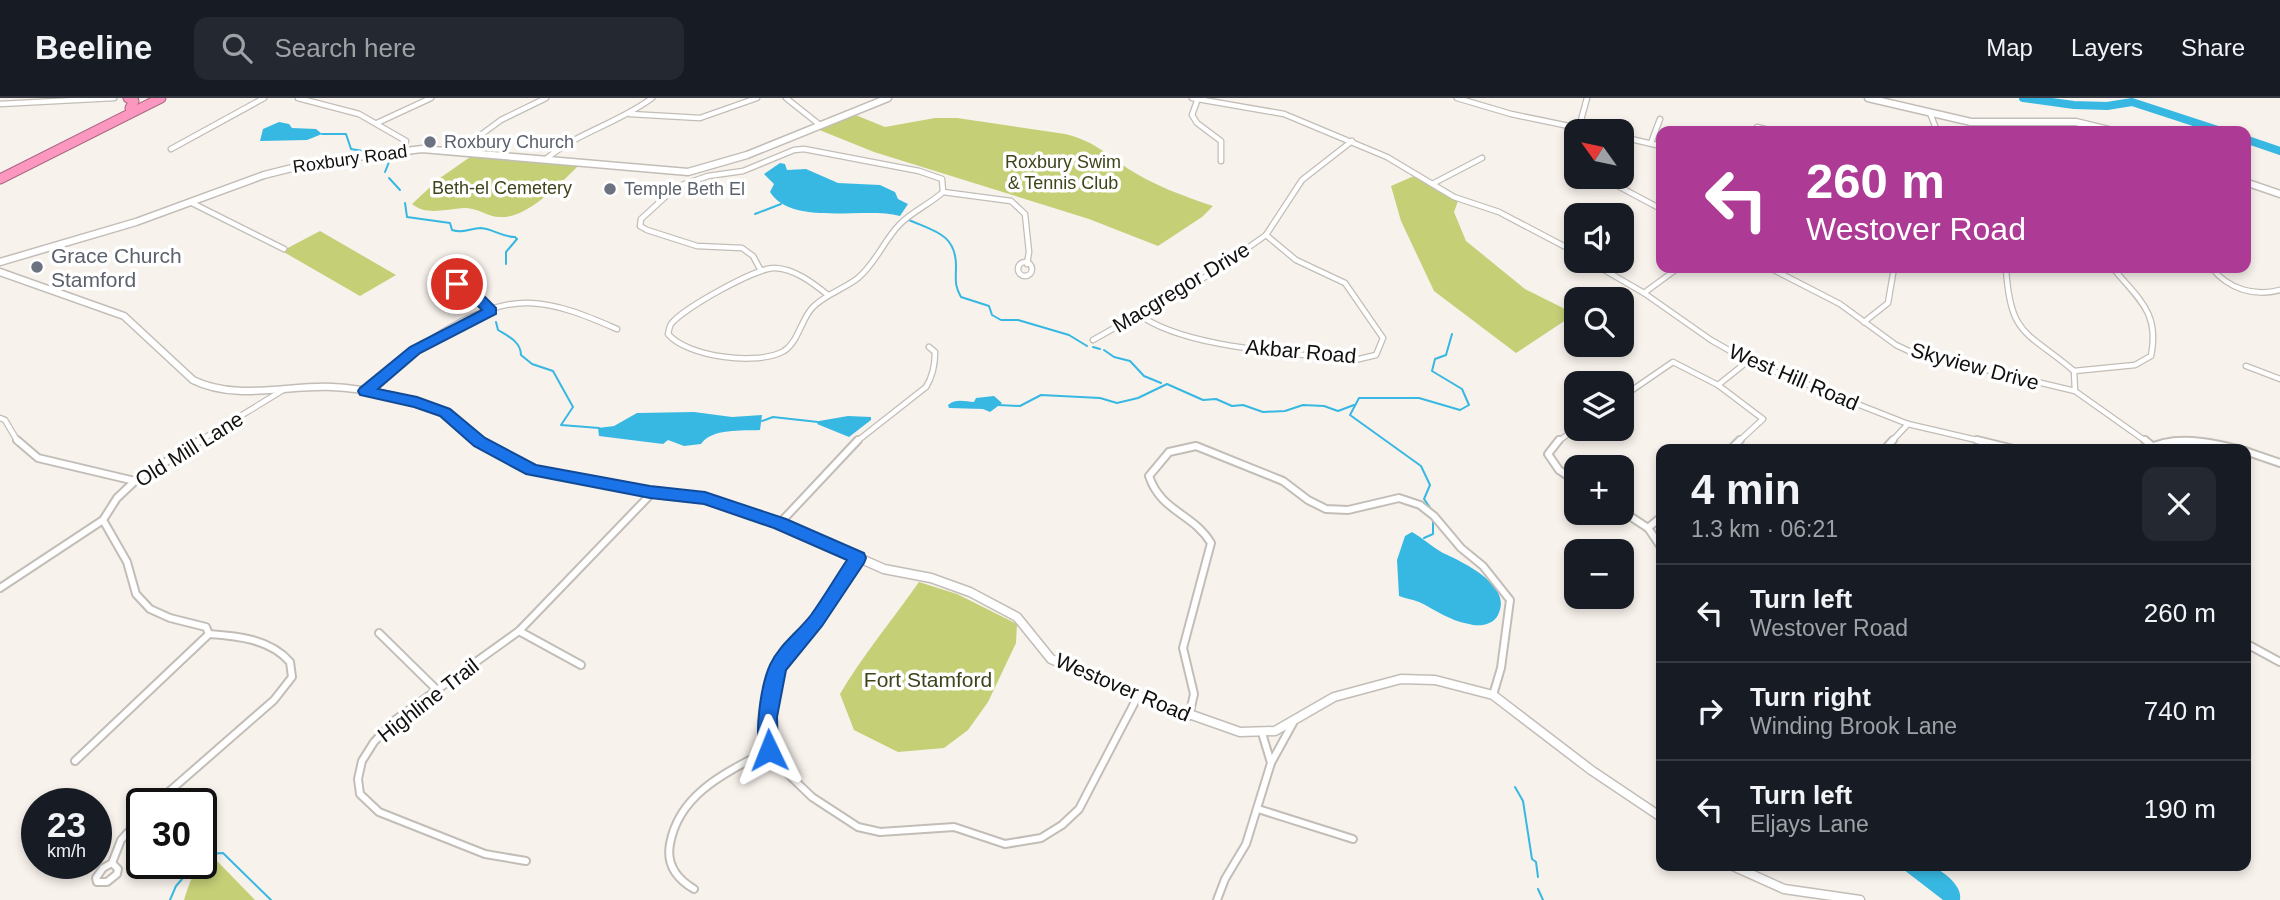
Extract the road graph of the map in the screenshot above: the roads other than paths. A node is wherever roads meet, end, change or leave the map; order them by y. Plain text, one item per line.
1 (12, 98) edge
2 (114, 98) edge
3 (128, 98) edge
4 (150, 98) edge
5 (160, 98) edge
6 (167, 98) edge
7 (264, 98) edge
8 (298, 98) edge
9 (431, 98) edge
10 (546, 98) edge
11 (652, 98) edge
12 (757, 98) edge
13 (786, 98) edge
14 (888, 98) edge
15 (1457, 98) edge
16 (1587, 98) edge
17 (1868, 98) edge
18 (1194, 99) edge
19 (1883, 100) edge
20 (1, 104) edge
21 (134, 109) junction
22 (1930, 113) junction
23 (630, 114) junction
24 (1581, 119) edge
25 (1660, 119) dead end
26 (377, 123) junction
27 (820, 125) junction
28 (1657, 126) edge
29 (1935, 126) edge
30 (2092, 126) edge
31 (1564, 128) edge
32 (1656, 130) edge
33 (1634, 139) edge
34 (1352, 141) junction
35 (1651, 143) junction
36 (1656, 144) edge
37 (171, 149) dead end
38 (403, 151) junction
39 (459, 152) junction
40 (747, 155) junction
41 (1482, 158) dead end
42 (546, 159) junction
43 (1222, 161) dead end
44 (758, 166) junction
45 (0, 177) edge
46 (1434, 183) junction
47 (2251, 184) edge
48 (1624, 189) edge
49 (943, 192) junction
50 (2280, 194) edge
51 (190, 202) junction
52 (1656, 206) edge
53 (1266, 235) junction
54 (1564, 246) edge
55 (284, 249) dead end
56 (22, 256) junction
57 (0, 262) edge
58 (1027, 264) dead end
59 (760, 270) junction
60 (0, 271) edge
61 (1610, 273) edge
62 (1671, 273) edge
63 (1785, 273) edge
64 (1893, 273) edge
65 (2007, 273) edge
66 (2117, 273) edge
67 (2215, 273) edge
68 (457, 284) dead end
69 (2280, 290) edge
70 (1644, 293) junction
71 (828, 295) junction
72 (491, 311) junction
73 (1137, 313) junction
74 (1864, 322) junction
75 (617, 329) dead end
76 (1093, 340) dead end
77 (929, 347) dead end
78 (1748, 360) junction
79 (2246, 366) dead end
80 (2074, 371) junction
81 (2280, 379) edge
82 (1718, 385) junction
83 (1634, 389) edge
84 (284, 390) junction
85 (365, 391) junction
86 (2075, 391) junction
87 (0, 418) edge
88 (1908, 424) junction
89 (1564, 437) edge
90 (1736, 444) edge
91 (1890, 444) edge
92 (1991, 444) edge
93 (2150, 444) edge
94 (2159, 444) edge
95 (2212, 444) edge
96 (2251, 453) edge
97 (2280, 463) edge
98 (1564, 473) edge
99 (135, 481) junction
100 (652, 492) junction
101 (1634, 519) edge
102 (103, 520) junction
103 (1656, 521) edge
104 (780, 523) junction
105 (1648, 528) junction
106 (1656, 540) edge
107 (858, 558) junction
108 (0, 588) edge
109 (519, 631) junction
110 (379, 633) dead end
111 (209, 634) junction
112 (2251, 646) edge
113 (2280, 662) edge
114 (581, 665) dead end
115 (437, 690) junction
116 (1493, 695) junction
117 (1138, 696) junction
118 (1189, 716) junction
119 (1293, 722) junction
120 (1262, 733) junction
121 (769, 750) junction
122 (75, 761) dead end
123 (1271, 763) junction
124 (173, 788) edge
125 (1258, 809) junction
126 (1656, 814) edge
127 (126, 835) edge
128 (1353, 839) dead end
129 (526, 861) dead end
130 (112, 863) dead end
131 (1744, 871) edge
132 (694, 889) dead end
133 (1217, 900) edge
134 (1860, 900) edge

1 - 20 street
2 - 20 street
3 - 21 highway
4 - 21 highway
5 - 21 highway
6 - 21 highway
7 - 37 street
8 - 26 street
9 - 26 street
10 - 39 street
11 - 23 street
12 - 23 street
13 - 27 street
14 - 27 street, Roxbury Road
15 - 31 street
16 - 24 street
17 - 19 main road
18 - 34 street
18 - 43 street
19 - 22 main road
21 - 45 highway
22 - 29 street
22 - 30 main road
23 - 42 street
25 - 28 street
26 - 38 street
27 - 40 street, Roxbury Road
32 - 35 street
33 - 35 street
34 - 46 street
34 - 53 street, Macgregor Drive
35 - 36 street
38 - 39 street, Roxbury Road
38 - 51 street, Roxbury Road
39 - 42 street, Roxbury Road
40 - 42 street, Roxbury Road
40 - 44 street
41 - 46 street
44 - 49 street
44 - 59 street
46 - 54 street
47 - 50 main road
48 - 52 street
49 - 58 street
49 - 71 street
51 - 55 street
51 - 56 street, Roxbury Road
53 - 73 street, Macgregor Drive
53 - 73 street, Akbar Road
56 - 57 street, Roxbury Road
56 - 60 street, Roxbury Road
59 - 71 street
59 - 71 street
60 - 84 street, Westover Road
61 - 70 street, West Hill Road
62 - 70 street
63 - 74 street, Skyview Drive
64 - 74 street
65 - 80 street
66 - 80 street
67 - 69 street
68 - 72 street
70 - 78 street, West Hill Road
72 - 75 street
72 - 85 street
73 - 76 street, Macgregor Drive
74 - 86 street, Skyview Drive
77 - 104 street
78 - 82 street
78 - 88 street, West Hill Road
79 - 81 street
80 - 86 street
82 - 83 street
82 - 90 street
84 - 85 street, Westover Road
84 - 99 street, Old Mill Lane
85 - 100 street, Westover Road
86 - 93 street
87 - 99 street
88 - 91 street
88 - 92 street, West Hill Road
89 - 98 street
94 - 95 street
96 - 97 street
99 - 102 street, Old Mill Lane
100 - 104 street, Westover Road
100 - 109 street, Highline Trail
101 - 105 street
102 - 108 street, Old Mill Lane
102 - 111 street
103 - 105 street
104 - 107 street, Westover Road
105 - 106 street
107 - 117 street, Westover Road
107 - 121 street
109 - 114 street
109 - 115 street, Highline Trail
110 - 115 street
111 - 122 street
111 - 124 street
112 - 113 street
115 - 129 street, Highline Trail
116 - 118 street
116 - 119 street, Westover Road
116 - 126 street, Westover Road
117 - 118 street, Westover Road
117 - 121 street
118 - 120 street, Westover Road
119 - 120 street, Westover Road
119 - 123 street
120 - 123 street
121 - 132 street
123 - 125 street
125 - 128 street
125 - 133 street
127 - 130 street
131 - 134 street

